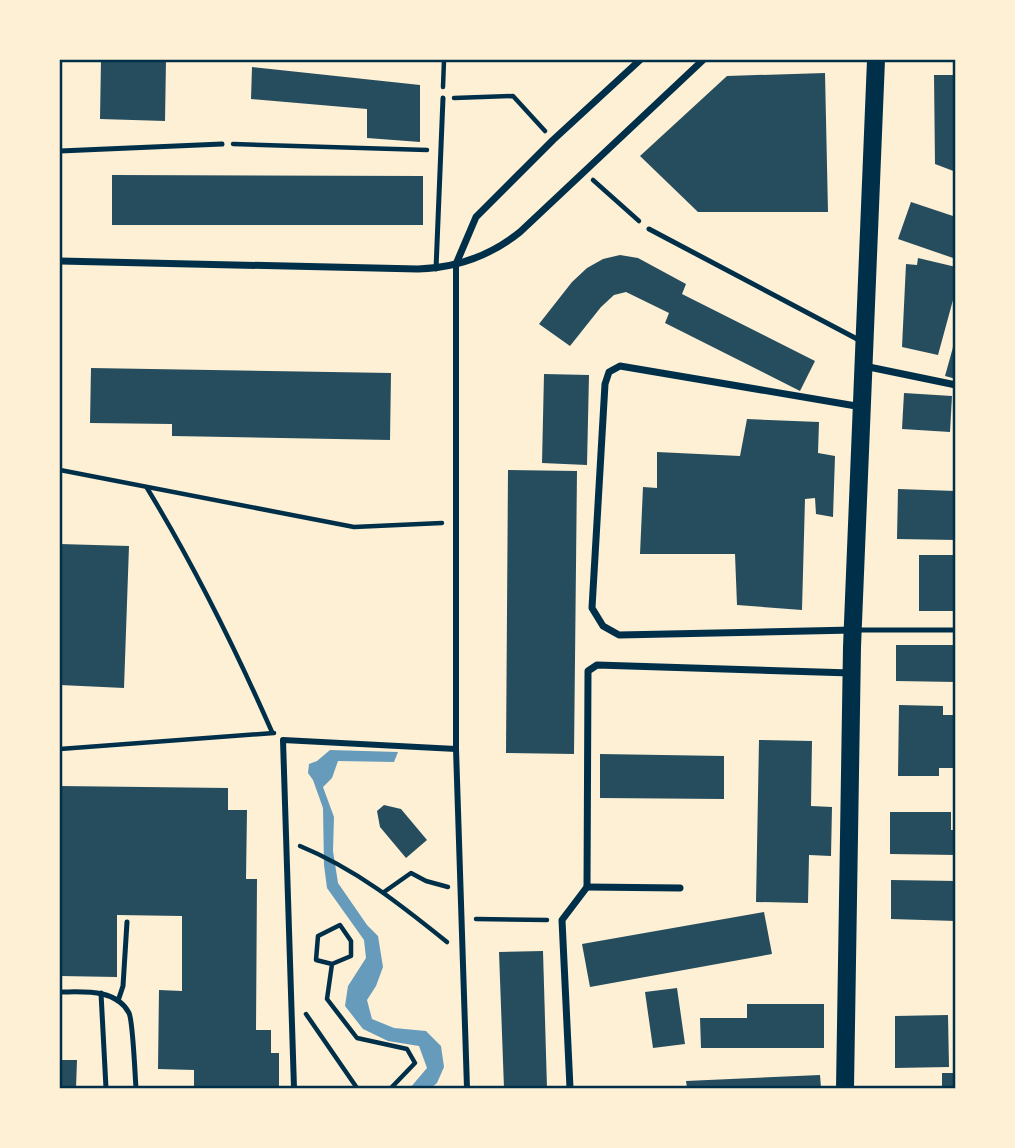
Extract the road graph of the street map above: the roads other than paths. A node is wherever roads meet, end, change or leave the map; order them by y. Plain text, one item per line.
1 (640, 60) edge
2 (704, 60) edge
3 (876, 60) edge
4 (443, 98) road end
5 (222, 144) road end
6 (60, 151) edge
7 (649, 229) dead end
8 (60, 261) edge
9 (456, 264) junction
10 (436, 269) junction
11 (865, 343) junction
12 (864, 366) junction
13 (956, 385) edge
14 (863, 408) junction
15 (853, 630) junction
16 (956, 631) edge
17 (851, 673) junction
18 (456, 749) junction
19 (587, 887) junction
20 (680, 888) dead end
21 (127, 922) dead end
22 (60, 992) edge
23 (101, 993) junction
24 (118, 1001) junction
25 (106, 1088) edge
26 (136, 1088) edge
27 (293, 1088) edge
28 (467, 1088) edge
29 (570, 1088) edge
30 (845, 1088) edge

1 - 9 street
2 - 9 street
3 - 11 main road
4 - 10 lane
5 - 6 lane
7 - 11 lane
8 - 10 street
9 - 10 street
9 - 18 street
11 - 12 main road
12 - 13 street
12 - 14 main road
14 - 15 main road
14 - 15 street
15 - 16 lane
15 - 17 main road
17 - 19 street
17 - 30 main road
18 - 27 street
18 - 28 street
19 - 20 street
19 - 29 street
21 - 24 lane
22 - 23 lane
23 - 24 lane
23 - 25 lane
24 - 26 lane

